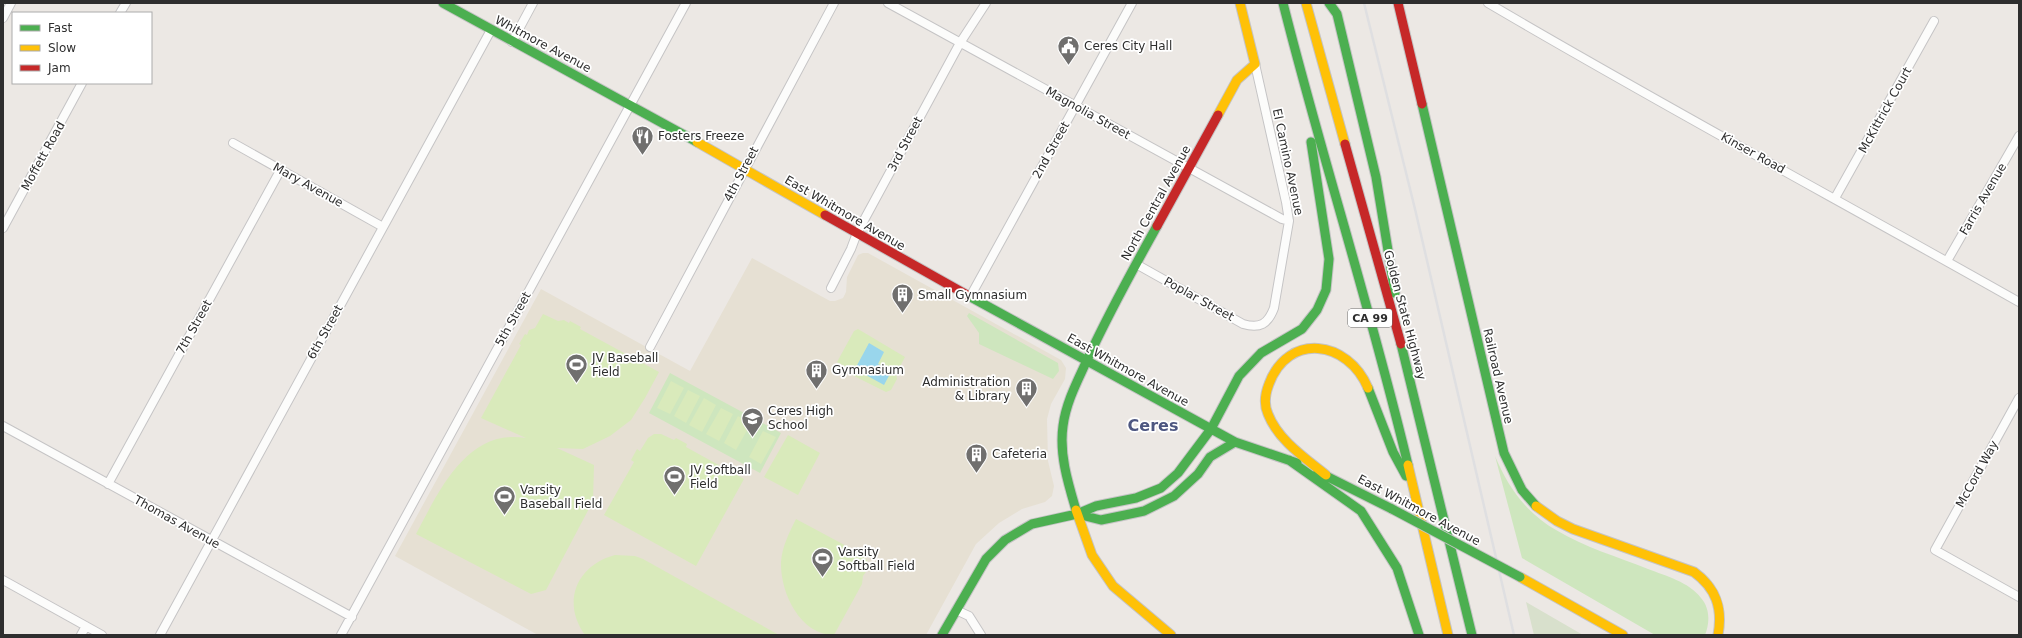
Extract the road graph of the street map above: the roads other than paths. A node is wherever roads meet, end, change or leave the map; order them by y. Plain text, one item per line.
1 (11, 3) edge
2 (126, 3) edge
3 (443, 3) edge
4 (533, 3) edge
5 (686, 3) edge
6 (834, 3) edge
7 (888, 3) edge
8 (986, 3) edge
9 (1132, 3) edge
10 (1240, 3) edge
11 (1283, 3) edge
12 (1329, 3) edge
13 (1398, 3) edge
14 (1488, 3) edge
15 (1307, 5) edge
16 (121, 12) edge
17 (3, 18) edge
18 (1934, 21) dead end
19 (491, 30) junction
20 (512, 42) junction
21 (960, 43) junction
22 (1255, 64) junction
23 (1302, 79) junction
24 (81, 84) edge
25 (632, 105) junction
26 (1075, 106) junction
27 (2019, 136) edge
28 (233, 143) dead end
29 (744, 168) junction
30 (1189, 168) junction
31 (281, 169) junction
32 (1835, 198) junction
33 (1289, 221) junction
34 (383, 227) junction
35 (3, 228) edge
36 (857, 233) junction
37 (1947, 261) junction
38 (1136, 264) junction
39 (831, 288) dead end
40 (970, 297) junction
41 (2019, 302) edge
42 (1263, 324) joint
43 (650, 347) dead end
44 (1087, 360) junction
45 (1409, 373) junction
46 (2019, 398) edge
47 (3, 426) edge
48 (1211, 429) junction
49 (1235, 442) junction
50 (1289, 460) junction
51 (1326, 475) junction
52 (108, 484) junction
53 (1414, 492) junction
54 (1077, 514) junction
55 (211, 541) junction
56 (3, 580) edge
57 (2019, 597) edge
58 (956, 610) junction
59 (352, 617) junction
60 (86, 626) junction
61 (81, 635) edge
62 (102, 635) edge
63 (160, 635) edge
64 (341, 635) edge
65 (942, 635) edge
66 (981, 635) edge
67 (1172, 635) edge
68 (1419, 635) edge
69 (1448, 635) edge
70 (1472, 635) edge
71 (1623, 635) edge
72 (1718, 635) edge

1 - 17 street
2 - 16 street
3 - 19 main road, Whitmore Avenue
4 - 20 street
5 - 25 street, 5th Street
6 - 29 street, 4th Street
7 - 21 street, Magnolia Street
8 - 21 street, 3rd Street
9 - 26 street, 2nd Street
10 - 22 main road, El Camino Avenue
11 - 23 main road, CA 99
12 - 45 main road
13 - 72 main road, Railroad Avenue
14 - 32 street, Kinser Road
15 - 45 main road, Golden State Highway / CA 99
18 - 32 street, McKittrick Court
19 - 20 main road, Whitmore Avenue
19 - 34 street, 6th Street
20 - 25 main road, Whitmore Avenue
21 - 26 street, Magnolia Street
21 - 36 street, 3rd Street
22 - 30 main road, North Central Avenue
22 - 33 street, El Camino Avenue
23 - 48 main road
23 - 53 main road, CA 99
24 - 35 street, Moffett Road
25 - 29 main road, East Whitmore Avenue
25 - 59 street, 5th Street
26 - 30 street, Magnolia Street
26 - 40 street, 2nd Street
27 - 37 street, Farris Avenue
28 - 31 street, Mary Avenue
29 - 36 main road, East Whitmore Avenue
29 - 43 street, 4th Street
30 - 33 street, Magnolia Street
30 - 38 main road, North Central Avenue
31 - 34 street, Mary Avenue
31 - 52 street, 7th Street
32 - 37 street, Kinser Road
33 - 42 street, El Camino Avenue
34 - 55 street, 6th Street
36 - 39 street, 3rd Street
36 - 40 main road, East Whitmore Avenue
37 - 41 street, Kinser Road
38 - 42 street, Poplar Street
38 - 44 main road, North Central Avenue
40 - 44 main road, East Whitmore Avenue
44 - 48 main road, East Whitmore Avenue
44 - 54 main road, North Central Avenue
45 - 70 main road, Golden State Highway / CA 99
46 - 57 street, McCord Way
47 - 52 street, Thomas Avenue
48 - 49 main road, East Whitmore Avenue
48 - 54 main road
49 - 50 main road, East Whitmore Avenue
49 - 54 main road
50 - 51 main road, East Whitmore Avenue
50 - 68 main road
51 - 53 main road
51 - 71 main road, East Whitmore Avenue, bridge
52 - 55 street, Thomas Avenue
53 - 69 main road, CA 99
54 - 58 main road
54 - 67 main road, North Central Avenue
55 - 59 street, Thomas Avenue
55 - 63 street, 6th Street
56 - 60 street
58 - 65 main road
58 - 66 street
59 - 64 street, 5th Street
60 - 61 street
60 - 62 street

